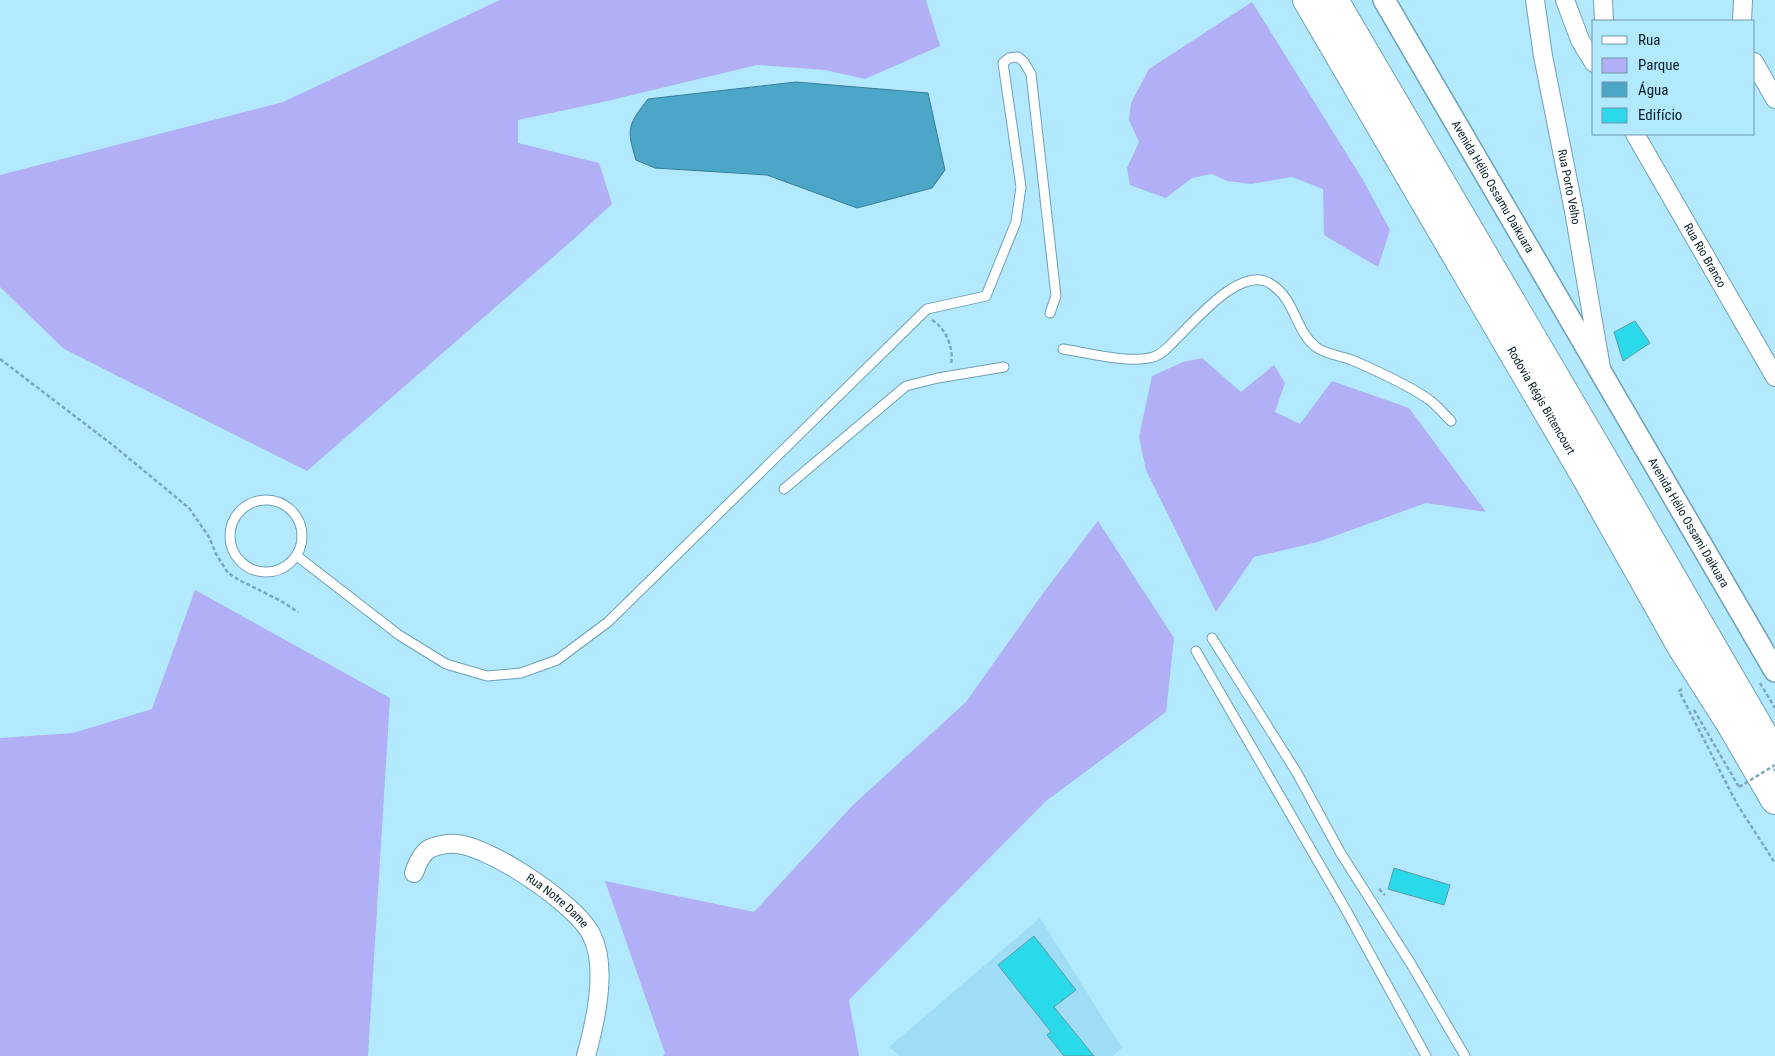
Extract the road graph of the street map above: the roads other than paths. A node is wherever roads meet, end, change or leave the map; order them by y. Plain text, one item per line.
1 (1307, 0) edge
2 (1334, 0) edge
3 (1384, 0) edge
4 (1535, 0) edge
5 (1565, 0) edge
6 (1603, 0) edge
7 (1743, 0) edge
8 (1604, 20) edge
9 (1742, 20) edge
10 (1592, 60) edge
11 (1755, 64) edge
12 (1775, 99) edge
13 (1636, 135) edge
14 (1050, 313) dead end
15 (1063, 349) dead end
16 (1004, 367) dead end
17 (1602, 374) junction
18 (1775, 376) edge
19 (1451, 421) dead end
20 (784, 489) dead end
21 (297, 556) junction
22 (1212, 638) dead end
23 (1196, 651) dead end
24 (1775, 671) edge
25 (1775, 754) edge
26 (1775, 800) edge
27 (414, 872) dead end
28 (586, 1056) edge
29 (1426, 1056) edge
30 (1465, 1056) edge

1 - 26 highway, Rodovia Régis Bittencourt
2 - 25 highway, Rodovia Régis Bittencourt
3 - 17 street, Avenida Hélio Ossamu Daikuara
4 - 17 street, Rua Porto Velho
5 - 10 street
6 - 8 street
7 - 9 street
11 - 12 street
13 - 18 street, Rua Rio Branco
14 - 21 lane
15 - 19 lane
16 - 20 lane
17 - 24 street, Avenida Hélio Ossami Daikuara
21 - 21 lane
22 - 30 lane
23 - 29 lane
27 - 28 street, Rua Notre Dame

